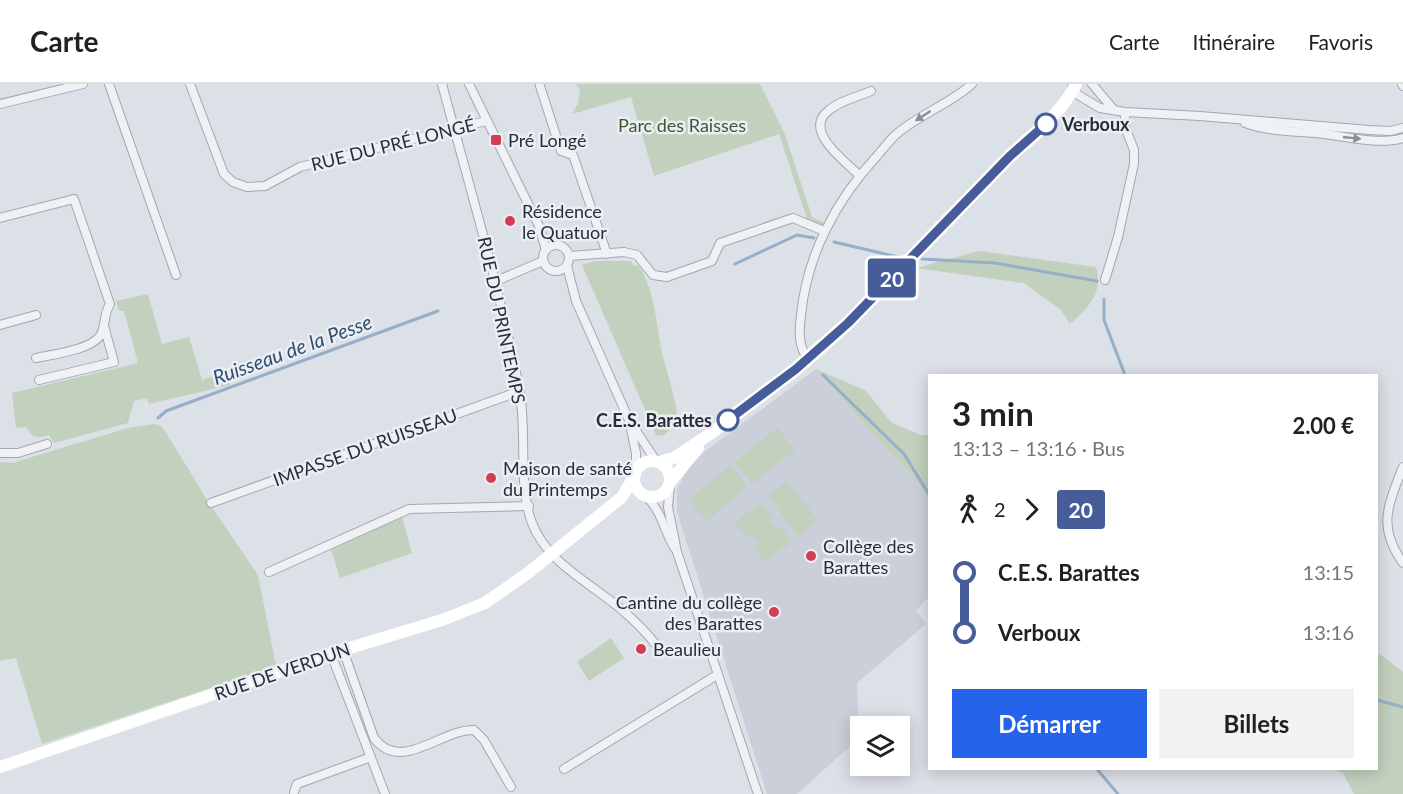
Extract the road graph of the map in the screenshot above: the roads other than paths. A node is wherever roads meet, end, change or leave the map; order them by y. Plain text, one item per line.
1 (83, 84) edge
2 (109, 84) edge
3 (190, 84) edge
4 (442, 84) edge
5 (468, 84) edge
6 (972, 84) edge
7 (1092, 84) edge
8 (1072, 85) edge
9 (540, 86) dead end
10 (871, 91) dead end
11 (0, 104) edge
12 (1114, 110) junction
13 (1125, 112) junction
14 (1233, 119) junction
15 (486, 121) junction
16 (454, 128) junction
17 (1403, 128) edge
18 (1403, 138) edge
19 (859, 175) junction
20 (0, 218) edge
21 (539, 226) junction
22 (826, 228) junction
23 (559, 246) junction
24 (546, 250) junction
25 (607, 254) junction
26 (569, 256) junction
27 (543, 261) junction
28 (567, 266) junction
29 (557, 271) junction
30 (176, 275) dead end
31 (1105, 280) dead end
32 (496, 281) junction
33 (576, 302) junction
34 (36, 315) dead end
35 (0, 325) edge
36 (104, 326) junction
37 (36, 358) dead end
38 (808, 359) junction
39 (39, 380) dead end
40 (520, 391) junction
41 (629, 420) junction
42 (713, 432) junction
43 (46, 444) dead end
44 (0, 453) edge
45 (657, 462) junction
46 (1403, 467) edge
47 (636, 473) junction
48 (670, 483) junction
49 (645, 496) junction
50 (211, 502) dead end
51 (529, 506) junction
52 (677, 552) junction
53 (553, 553) junction
54 (1403, 563) edge
55 (269, 572) dead end
56 (657, 646) dead end
57 (337, 652) junction
58 (717, 675) junction
59 (371, 757) junction
60 (0, 767) edge
61 (564, 770) dead end
62 (511, 787) dead end
63 (294, 792) dead end
64 (385, 794) edge
65 (758, 794) edge

1 - 11 street
2 - 30 street
3 - 16 street, RUE DU PRÉ LONGÉ
4 - 16 street, RUE DU PRINTEMPS
5 - 15 street
6 -> 19 street
7 - 12 street
8 - 12 street
8 - 38 main road
9 - 25 street
10 - 19 street
12 - 13 street
13 - 14 street
13 - 31 street
14 - 17 street
14 -> 18 street
15 - 16 street, RUE DU PRÉ LONGÉ
15 - 21 street
16 - 32 street, RUE DU PRINTEMPS
19 - 22 street
20 - 36 street
21 - 23 street
21 - 24 street
22 - 25 street
22 - 38 street
23 - 24 street
23 - 26 street
24 - 27 street
25 - 26 street
26 - 28 street
27 - 29 street
27 - 32 street
28 - 29 street
28 - 33 street
29 - 33 street
32 - 40 street, RUE DU PRINTEMPS
33 - 41 street
34 - 35 street
36 - 37 street
36 - 39 street
38 - 42 main road
40 - 50 street, IMPASSE DU RUISSEAU
40 - 51 street, RUE DU PRINTEMPS
41 - 45 street
41 - 47 street
42 - 45 main road
42 - 48 main road
43 - 44 street
45 - 47 main road
45 - 48 main road
46 - 54 street
47 - 49 main road
47 - 53 main road, RUE DE VERDUN
48 - 49 main road
48 - 52 street
49 - 52 street
49 - 53 main road, RUE DE VERDUN
51 - 53 street, RUE DU PRINTEMPS
51 - 55 street
52 - 58 street
53 - 56 street, RUE DU PRINTEMPS
53 - 57 main road, RUE DE VERDUN
57 - 59 street
57 - 60 main road, RUE DE VERDUN
57 - 62 street
58 - 61 street
58 - 65 street
59 - 63 street
59 - 64 street

